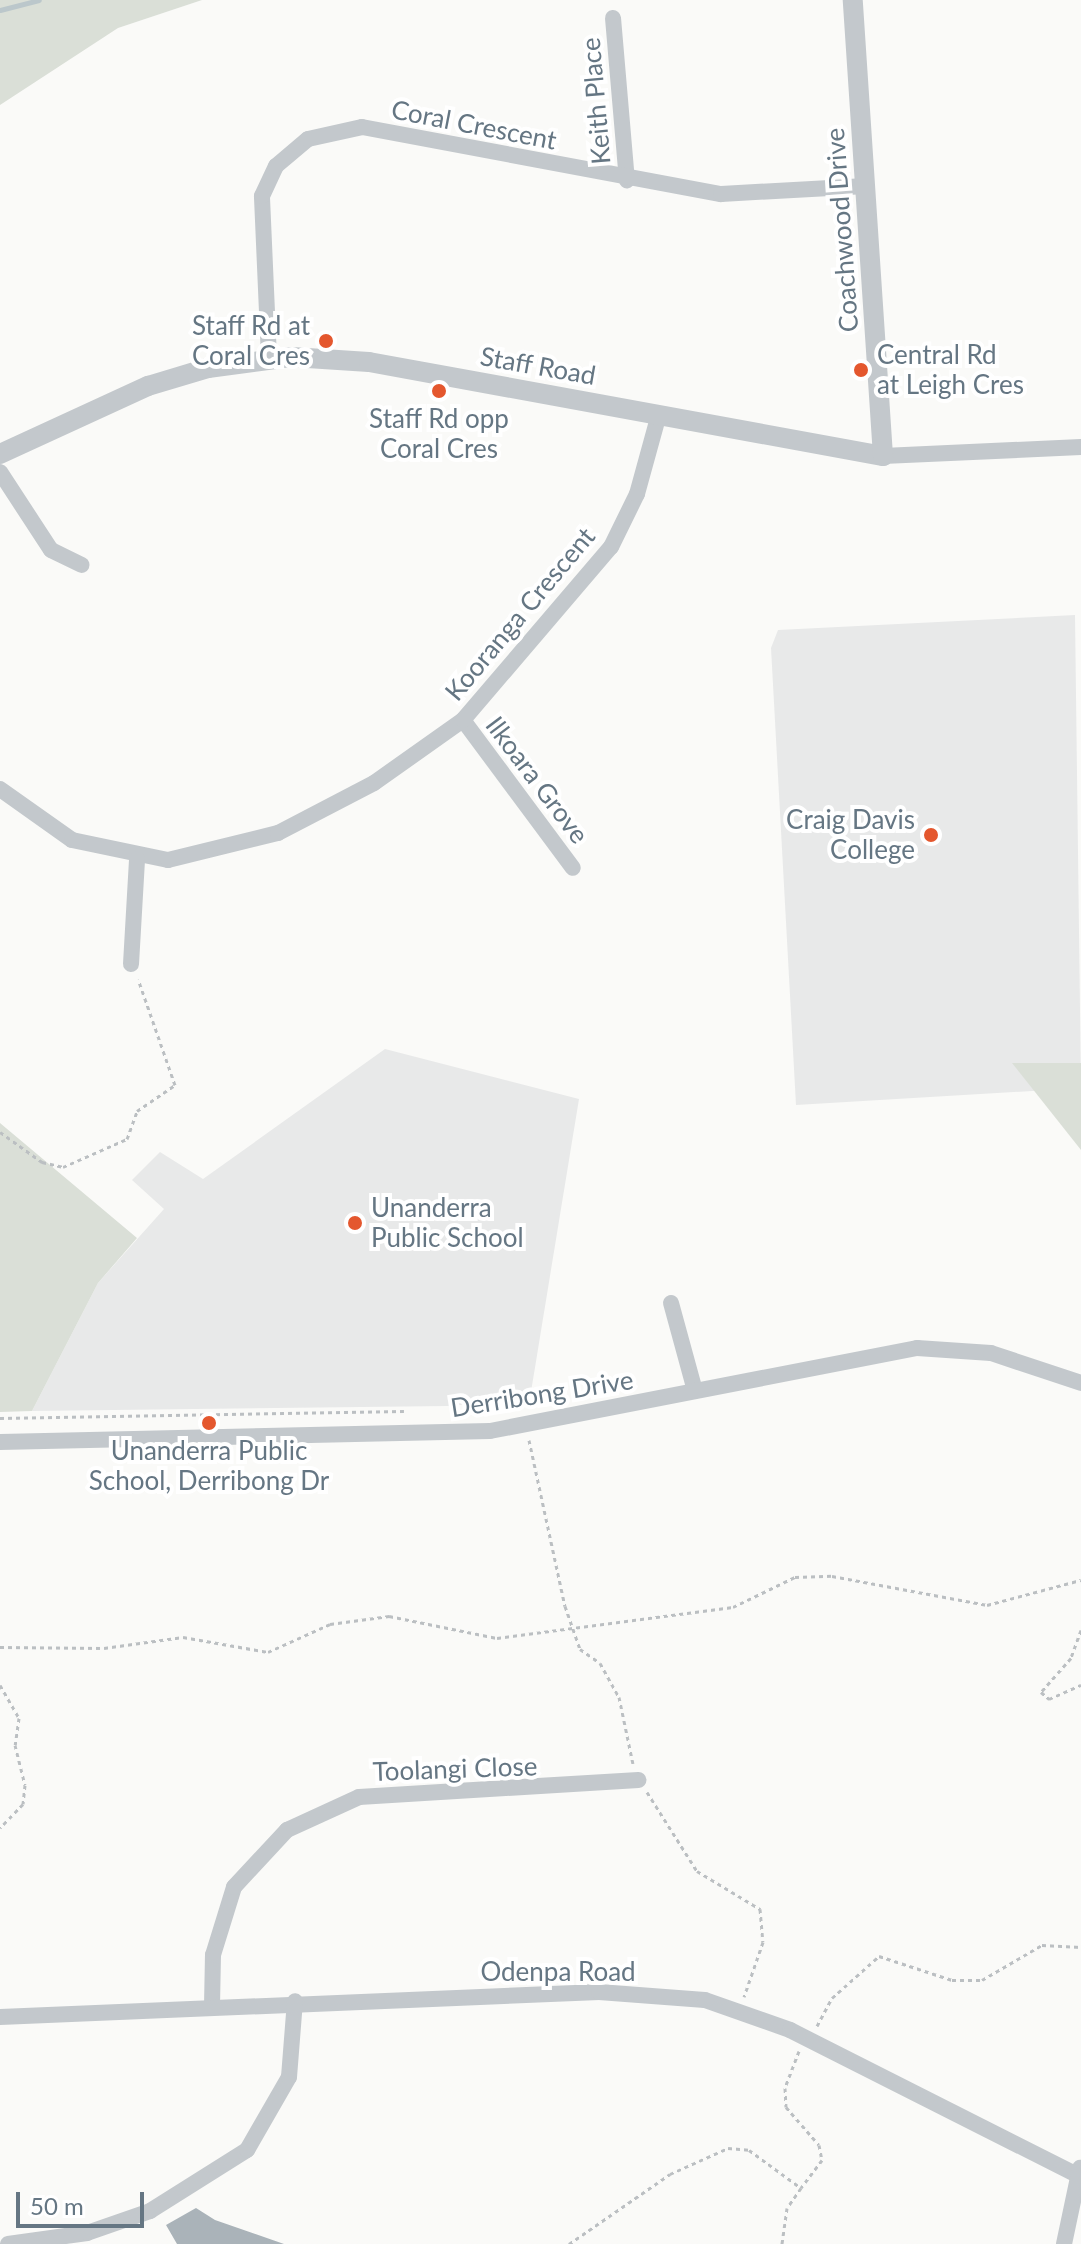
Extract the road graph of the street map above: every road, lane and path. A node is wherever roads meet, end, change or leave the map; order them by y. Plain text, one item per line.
1 (853, 0) edge
2 (613, 18) dead end
3 (627, 180) junction
4 (866, 186) junction
5 (269, 358) junction
6 (659, 414) junction
7 (1081, 447) edge
8 (0, 454) edge
9 (883, 456) junction
10 (0, 472) edge
11 (82, 565) dead end
12 (463, 720) junction
13 (0, 789) edge
14 (137, 859) junction
15 (573, 868) dead end
16 (131, 964) joint
17 (0, 1132) edge
18 (671, 1303) dead end
19 (1081, 1383) edge
20 (695, 1391) junction
21 (404, 1411) dead end
22 (0, 1418) edge
23 (527, 1426) junction
24 (0, 1442) edge
25 (1081, 1580) edge
26 (572, 1623) junction
27 (1081, 1630) edge
28 (0, 1647) edge
29 (0, 1685) edge
30 (1081, 1685) edge
31 (638, 1780) junction
32 (0, 1828) edge
33 (1081, 1947) edge
34 (295, 2001) junction
35 (212, 2006) junction
36 (739, 2011) junction
37 (0, 2017) edge
38 (810, 2040) junction
39 (1079, 2171) edge
40 (801, 2188) junction
41 (0, 2236) edge
42 (14, 2243) edge
43 (569, 2244) edge
44 (782, 2244) edge
45 (1064, 2244) edge

1 - 4 street, Coachwood Drive
2 - 3 street, Keith Place
3 - 4 street, Coral Crescent
3 - 5 street, Coral Crescent
4 - 9 street, Coachwood Drive
5 - 6 street, Staff Road
5 - 8 street, Staff Road
6 - 9 street, Staff Road
6 - 12 street, Kooranga Crescent
7 - 9 street, Staff Road
10 - 11 street
12 - 14 street, Kooranga Crescent
12 - 15 street, Ilkoara Grove
13 - 14 street, Kooranga Crescent
14 - 16 street
16 - 17 path
18 - 20 street
19 - 20 street, Derribong Drive
20 - 23 street, Derribong Drive
21 - 22 path
23 - 24 street, Derribong Drive
23 - 26 path
25 - 26 path
26 - 28 path
26 - 31 path
27 - 30 path
29 - 32 path
31 - 35 street, Toolangi Close
31 - 36 path
33 - 38 path
34 - 35 street, Odenpa Road
34 - 36 street, Odenpa Road
34 - 42 street
35 - 37 street, Odenpa Road
36 - 38 street, Odenpa Road
38 - 39 street, Odenpa Road
38 - 40 path
39 - 45 street
40 - 43 path
40 - 44 path
41 - 42 street

